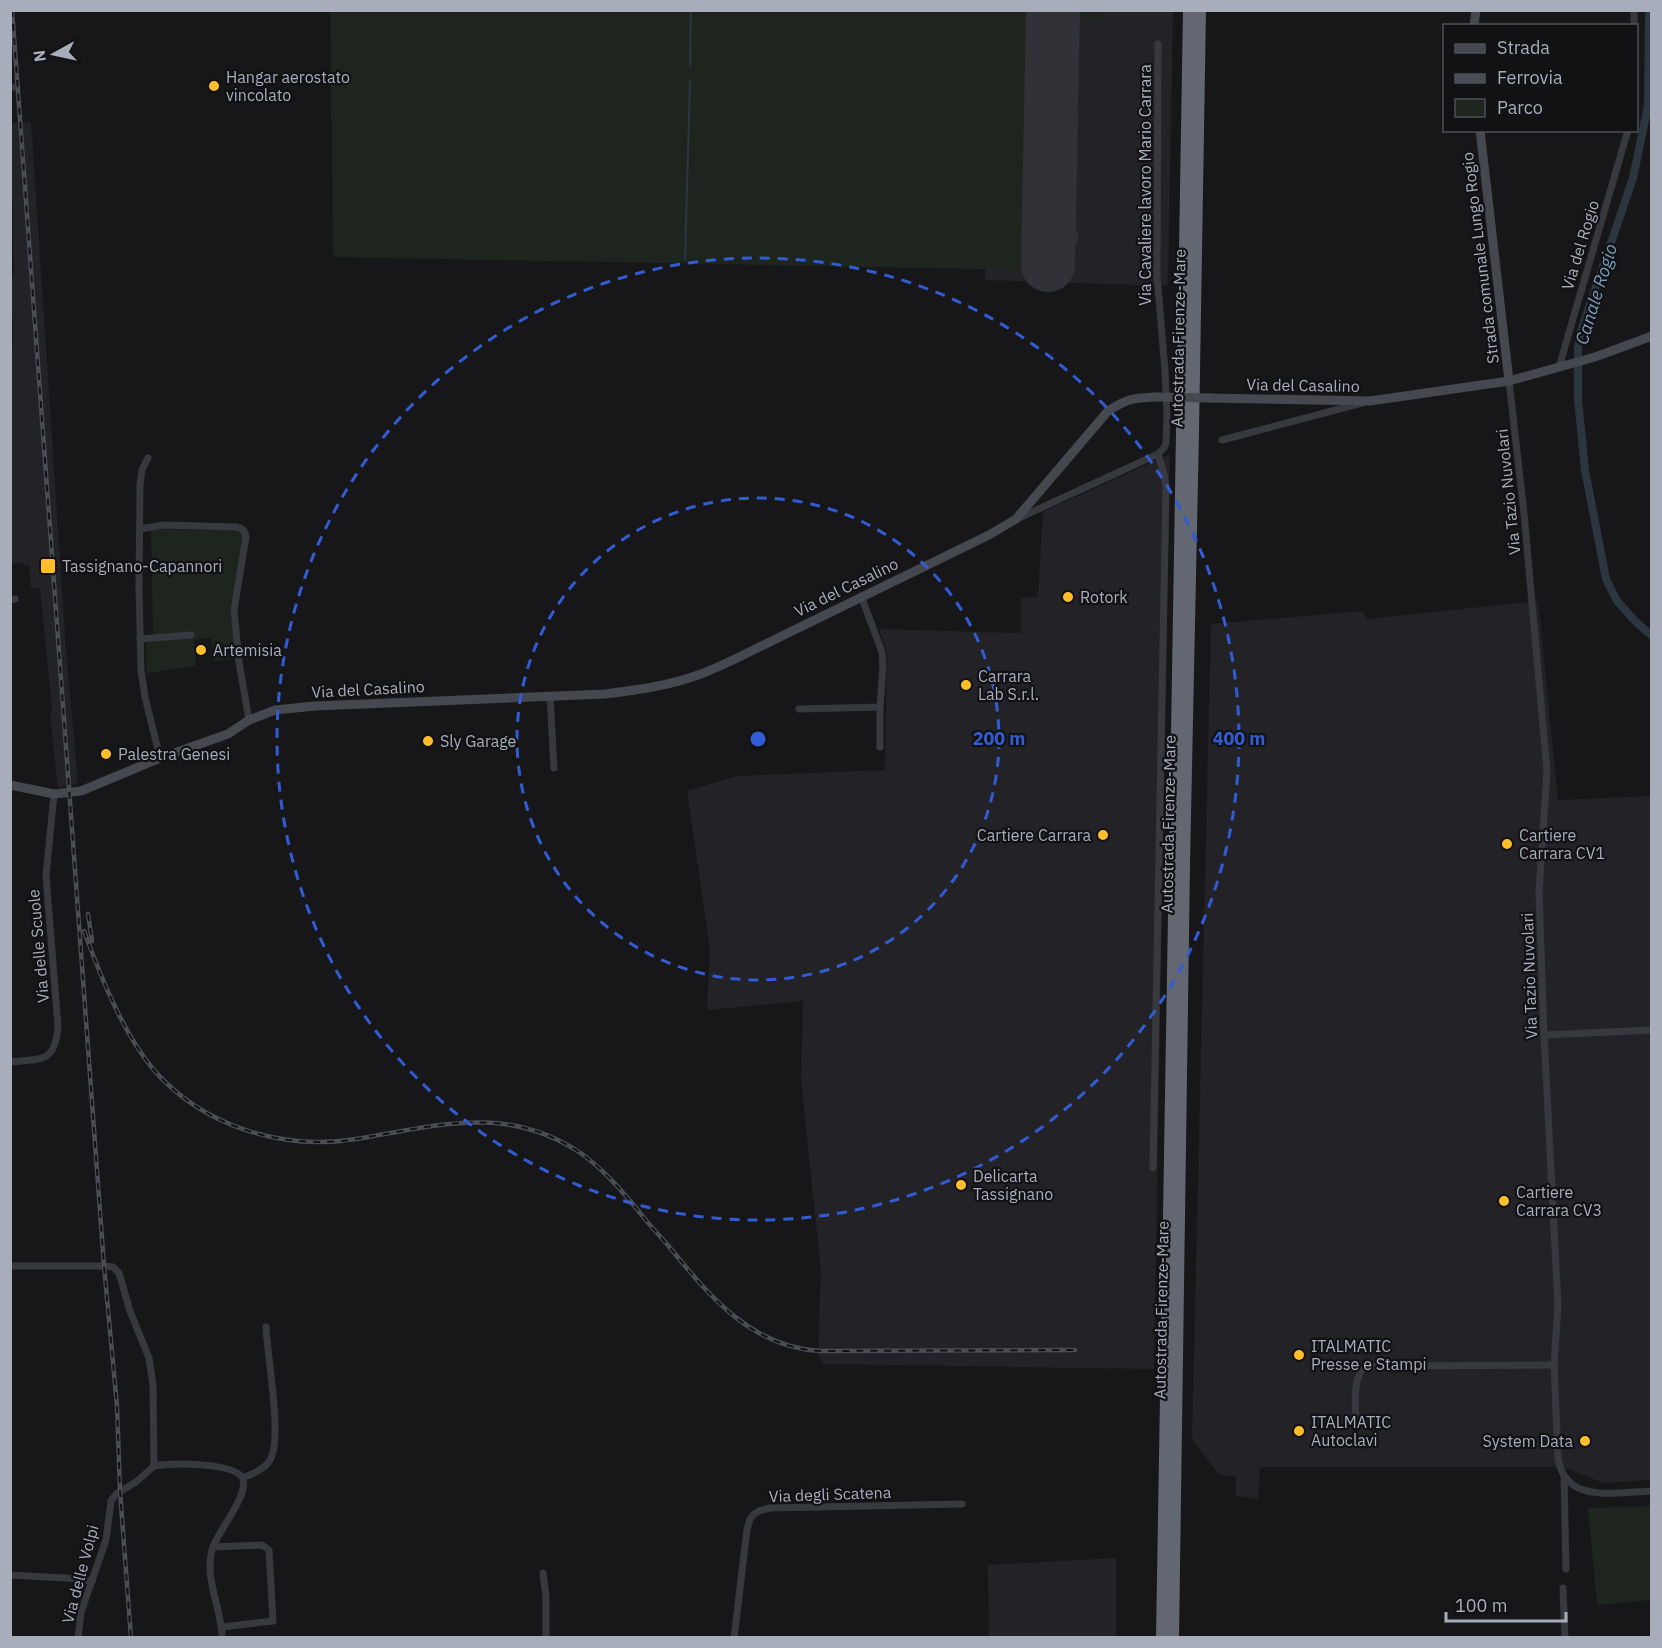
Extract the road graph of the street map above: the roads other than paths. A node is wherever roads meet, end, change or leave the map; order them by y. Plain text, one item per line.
1 (1189, 10) edge
2 (1200, 10) edge
3 (1158, 44) dead end
4 (1480, 132) edge
5 (1627, 132) edge
6 (1652, 336) edge
7 (1559, 367) junction
8 (1509, 381) junction
9 (1370, 401) junction
10 (1222, 440) dead end
11 (1158, 454) junction
12 (148, 458) dead end
13 (1016, 519) junction
14 (140, 529) junction
15 (861, 596) junction
16 (191, 635) dead end
17 (140, 639) junction
18 (550, 696) junction
19 (880, 707) junction
20 (799, 709) dead end
21 (249, 720) junction
22 (880, 747) dead end
23 (160, 758) junction
24 (554, 768) dead end
25 (10, 785) edge
26 (54, 794) junction
27 (1652, 1030) edge
28 (1544, 1035) junction
29 (10, 1062) edge
30 (1153, 1168) dead end
31 (10, 1266) edge
32 (266, 1327) dead end
33 (1554, 1365) junction
34 (1356, 1425) dead end
35 (154, 1466) junction
36 (1563, 1476) junction
37 (243, 1478) junction
38 (1652, 1491) edge
39 (962, 1504) dead end
40 (213, 1547) junction
41 (1566, 1569) dead end
42 (543, 1573) dead end
43 (10, 1575) edge
44 (92, 1582) junction
45 (1563, 1588) dead end
46 (222, 1626) junction
47 (78, 1638) edge
48 (222, 1638) edge
49 (546, 1638) edge
50 (734, 1638) edge
51 (1162, 1638) edge
52 (1173, 1638) edge
53 (1565, 1638) edge

1 - 51 highway, Autostrada Firenze-Mare
2 - 52 highway, Autostrada Firenze-Mare
3 - 11 street, Via Cavaliere lavoro Mario Carrara
4 - 8 street, Strada comunale Lungo Rogio
5 - 7 street, Via del Rogio
6 - 7 street, Via del Casalino
7 - 8 street, Via del Casalino
8 - 9 street, Via del Casalino
8 - 28 street, Via Tazio Nuvolari
9 - 10 street
9 - 13 street, Via del Casalino, bridge
11 - 13 street
11 - 30 street
12 - 14 street
13 - 15 street, Via del Casalino
14 - 17 street
14 - 21 street
15 - 18 street, Via del Casalino
15 - 19 street
16 - 17 street
17 - 23 street
18 - 21 street, Via del Casalino
18 - 24 street
19 - 20 street
19 - 22 street
21 - 23 street, Via del Casalino
23 - 26 street, Via del Casalino
25 - 26 street, Via del Casalino
26 - 29 street, Via delle Scuole
27 - 28 street
28 - 33 street, Via Tazio Nuvolari
31 - 35 street
32 - 37 street
33 - 34 street
33 - 36 street, Via Tazio Nuvolari
35 - 37 street
35 - 44 street, Via delle Volpi
36 - 38 street
36 - 41 street, Via Tazio Nuvolari
37 - 40 street
39 - 50 street, Via degli Scatena
40 - 46 street
40 - 46 street
42 - 49 street
43 - 44 street
44 - 47 street, Via delle Volpi
45 - 53 street
46 - 48 street

